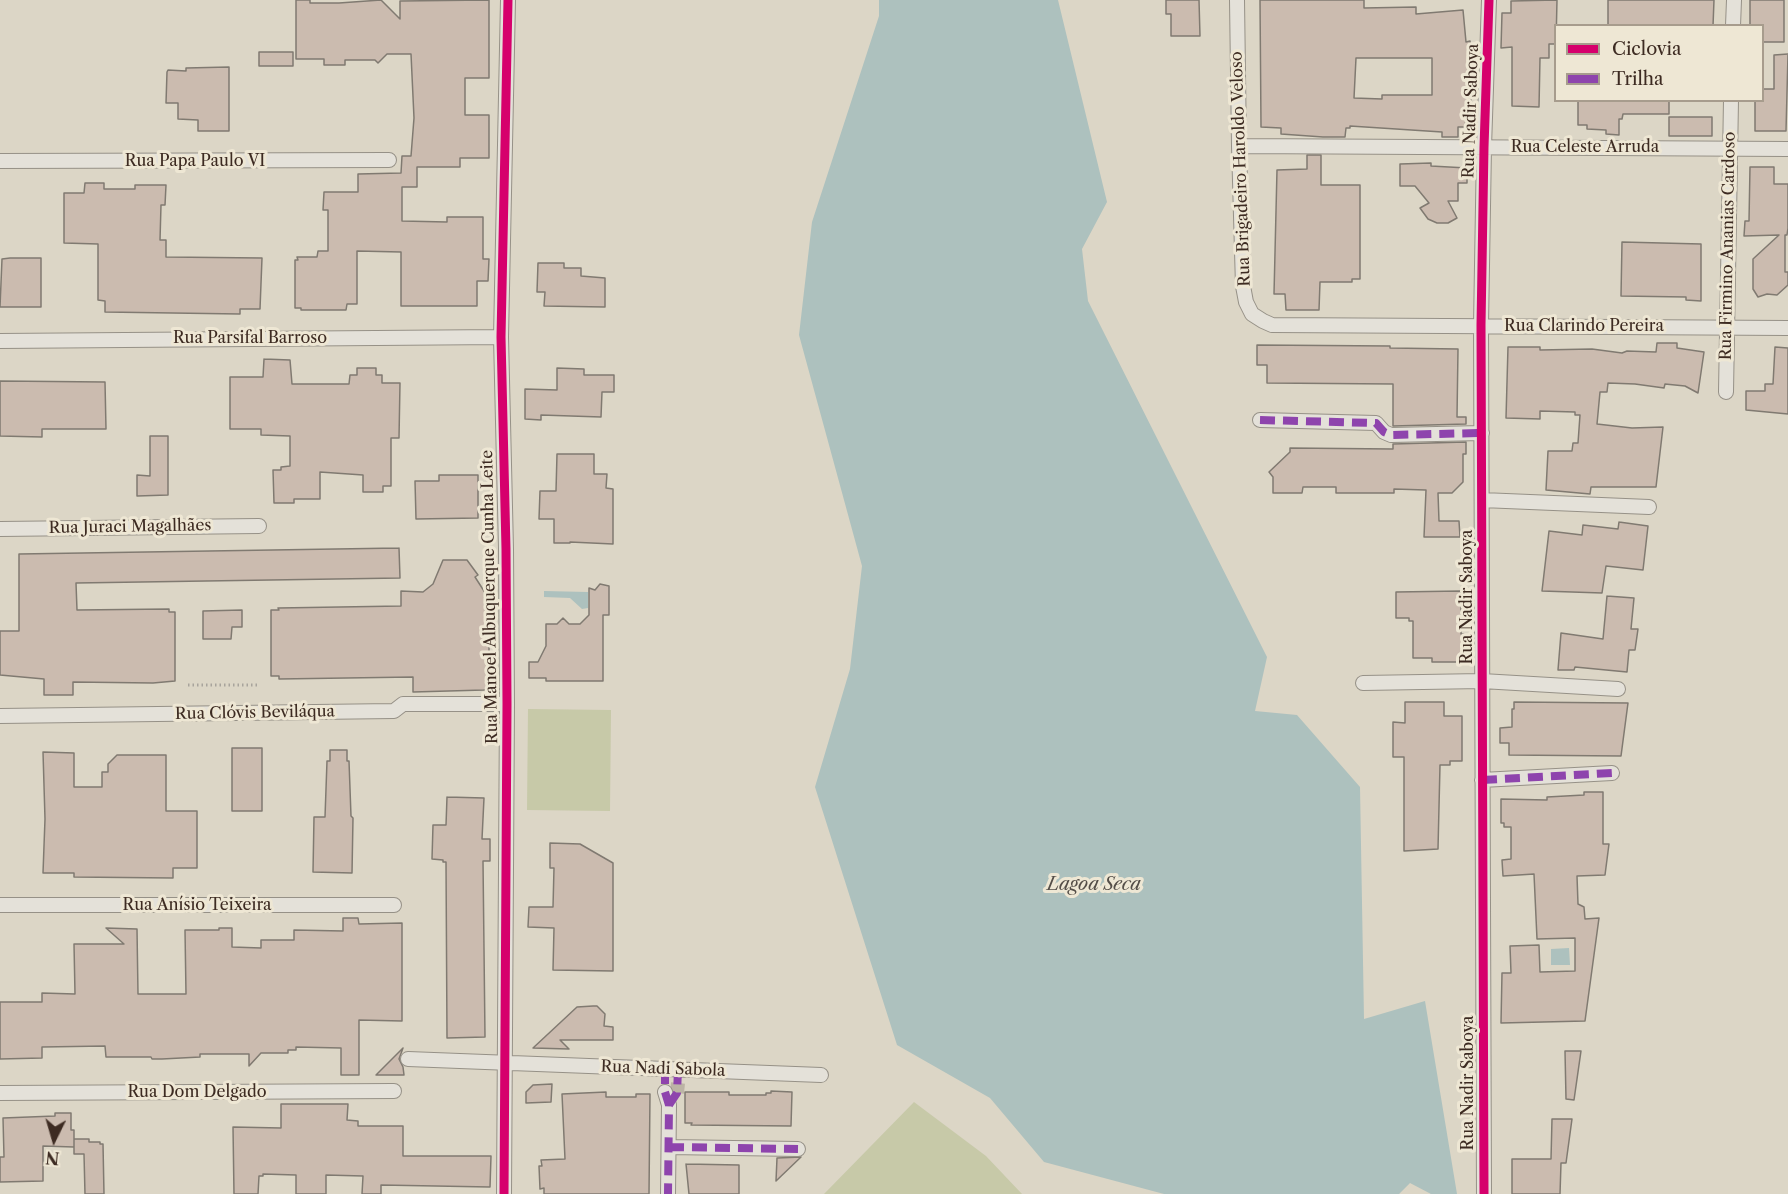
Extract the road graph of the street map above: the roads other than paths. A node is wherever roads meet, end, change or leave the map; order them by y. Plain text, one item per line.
1 (508, 0) edge
2 (1238, 0) edge
3 (1489, 0) edge
4 (1734, 0) edge
5 (1733, 24) edge
6 (1731, 102) edge
7 (1239, 146) junction
8 (1484, 147) junction
9 (1730, 148) junction
10 (1788, 149) edge
11 (389, 160) dead end
12 (0, 161) edge
13 (1272, 325) joint
14 (1481, 325) junction
15 (1726, 326) junction
16 (1788, 328) edge
17 (501, 337) junction
18 (0, 341) edge
19 (1726, 392) dead end
20 (1260, 420) dead end
21 (1482, 434) junction
22 (1482, 500) junction
23 (1650, 507) dead end
24 (259, 526) dead end
25 (0, 529) edge
26 (1482, 681) junction
27 (1363, 683) dead end
28 (1618, 689) dead end
29 (507, 704) junction
30 (0, 716) edge
31 (1612, 773) dead end
32 (1482, 780) junction
33 (0, 905) edge
34 (394, 905) dead end
35 (408, 1059) dead end
36 (504, 1062) junction
37 (821, 1075) dead end
38 (671, 1085) junction
39 (394, 1091) dead end
40 (0, 1093) edge
41 (669, 1147) junction
42 (798, 1149) dead end
43 (504, 1194) edge
44 (668, 1194) edge
45 (1484, 1194) edge

1 - 17 street, Rua Manoel Albuquerque Cunha Leite
2 - 7 street, Rua Brigadeiro Haroldo Veloso
3 - 8 street, Rua Nadir Saboya
4 - 5 street
6 - 9 street, Rua Firmino Ananias Cardoso
7 - 8 street, Rua Celeste Arruda
7 - 13 street, Rua Brigadeiro Haroldo Veloso
8 - 9 street, Rua Celeste Arruda
8 - 14 street, Rua Nadir Saboya
9 - 10 street, Rua Celeste Arruda
9 - 15 street, Rua Firmino Ananias Cardoso
11 - 12 street, Rua Papa Paulo VI
13 - 14 street, Rua Clarindo Pereira
14 - 15 street, Rua Clarindo Pereira
14 - 21 street, Rua Nadir Saboya
15 - 16 street, Rua Clarindo Pereira
15 - 19 street, Rua Firmino Ananias Cardoso
17 - 18 street, Rua Parsifal Barroso
17 - 29 street, Rua Manoel Albuquerque Cunha Leite
20 - 21 street
21 - 22 street, Rua Nadir Saboya
22 - 23 street
22 - 26 street, Rua Nadir Saboya
24 - 25 street, Rua Juraci Magalhães
26 - 27 street
26 - 28 street
26 - 32 street, Rua Nadir Saboya
29 - 30 street, Rua Clóvis Beviláqua
29 - 36 street, Rua Manoel Albuquerque Cunha Leite
31 - 32 street
32 - 45 street, Rua Nadir Saboya
33 - 34 street, Rua Anísio Teixeira
35 - 36 street
36 - 38 street, Rua Nadi Sabola
36 - 43 street, Rua Manoel Albuquerque Cunha Leite
37 - 38 street, Rua Nadi Sabola
38 - 41 street
39 - 40 street, Rua Dom Delgado
41 - 42 street
41 - 44 street

